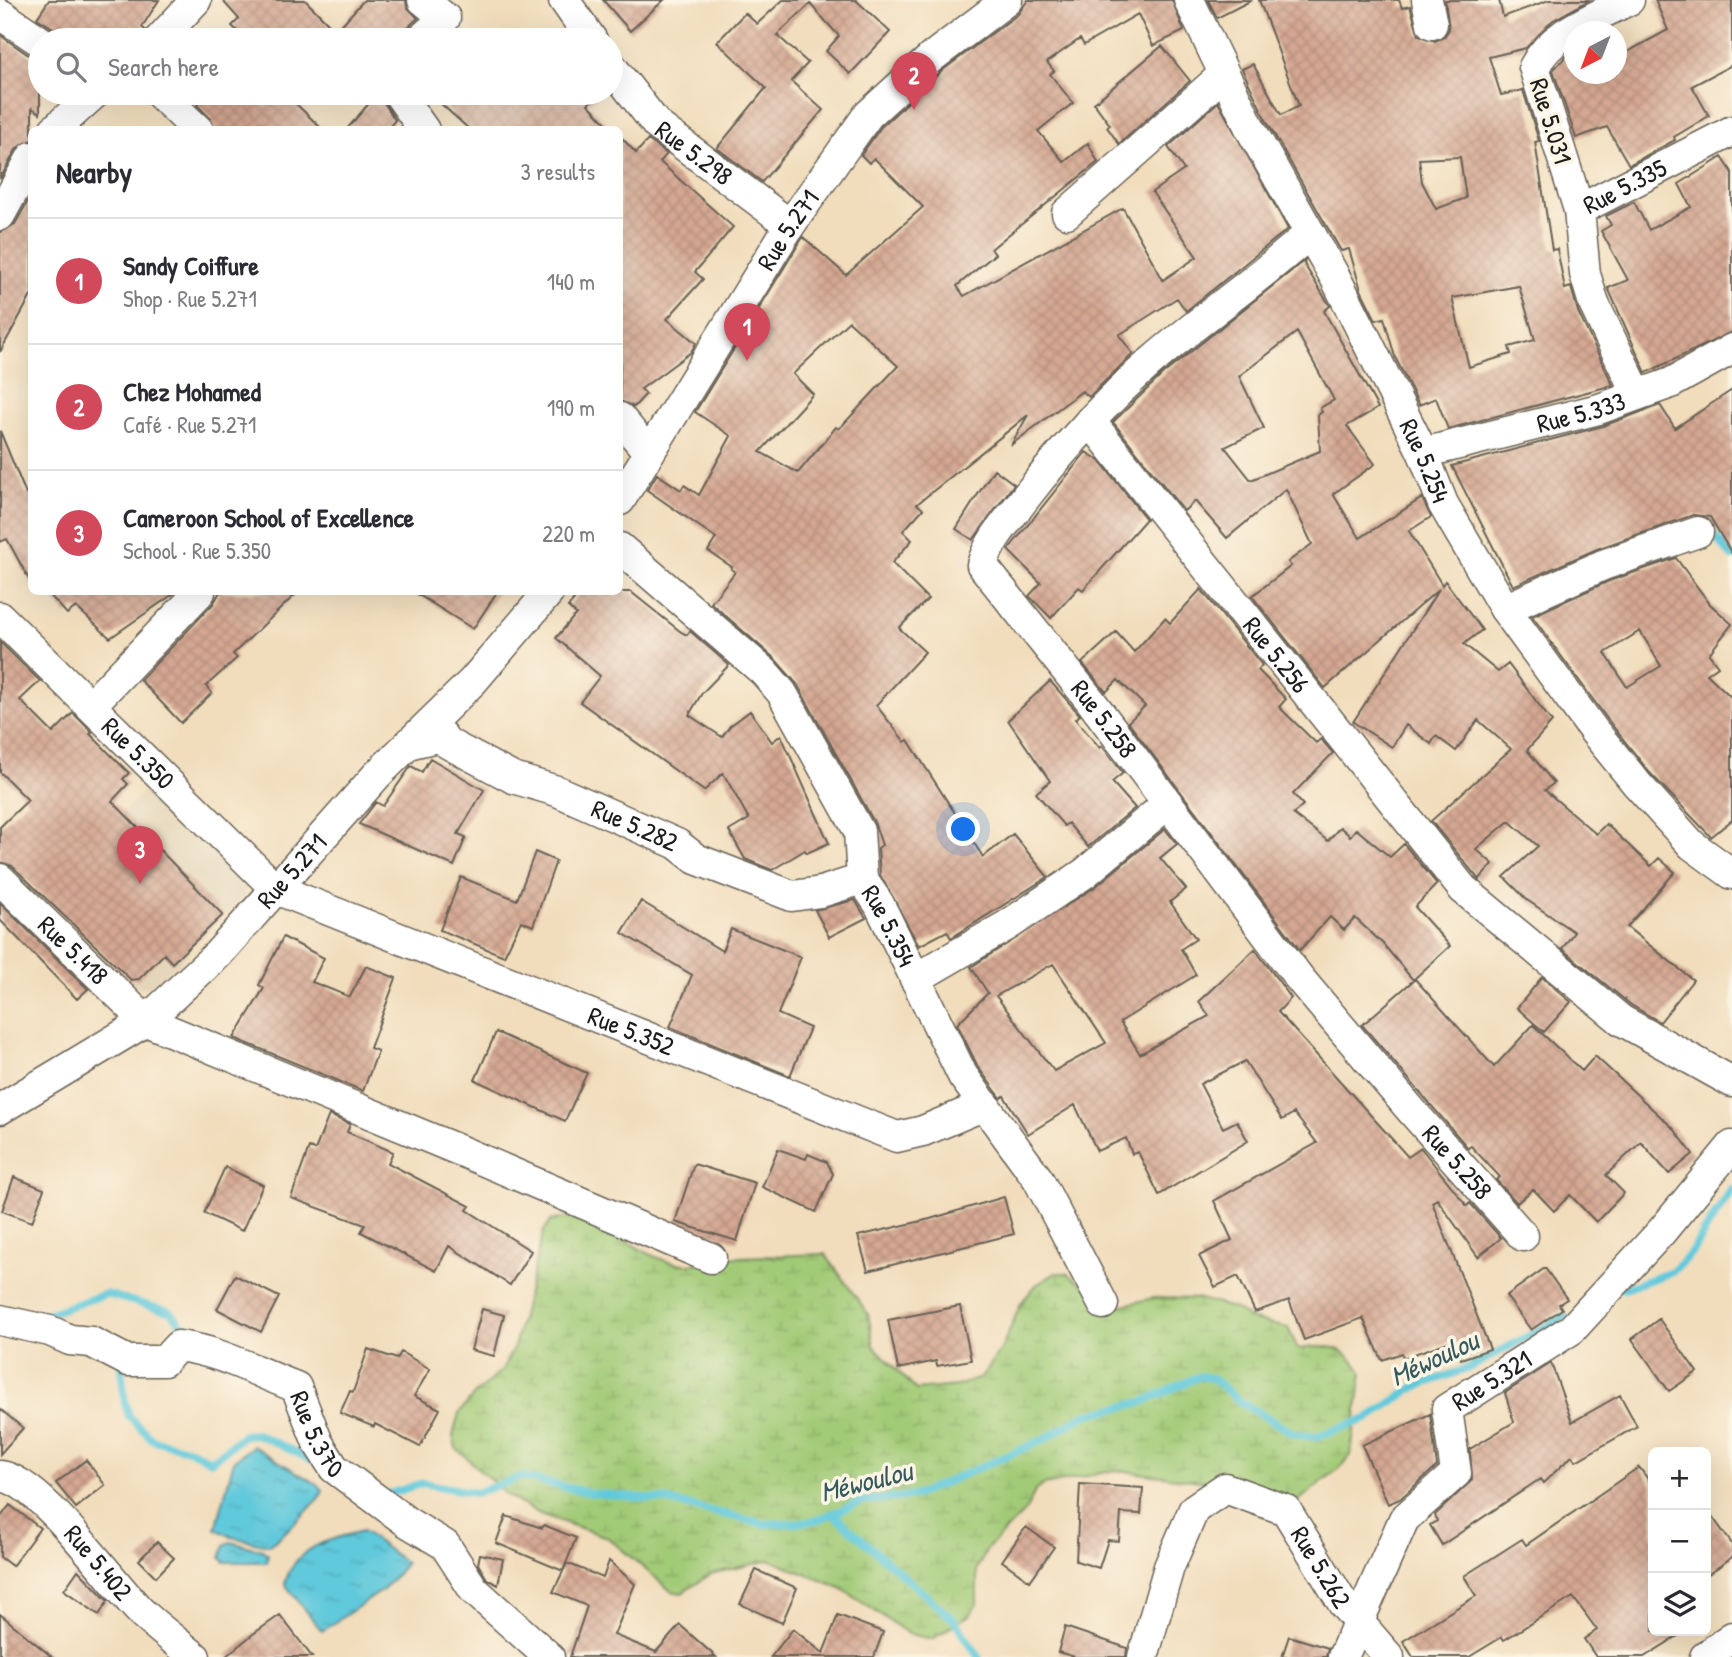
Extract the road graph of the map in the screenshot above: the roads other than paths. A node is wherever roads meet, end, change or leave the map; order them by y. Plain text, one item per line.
1 (196, 0) edge
2 (422, 0) edge
3 (564, 0) edge
4 (1007, 0) edge
5 (1189, 0) edge
6 (1629, 0) edge
7 (0, 14) edge
8 (170, 28) edge
9 (434, 28) edge
10 (584, 28) edge
11 (28, 33) edge
12 (1222, 76) junction
13 (623, 81) edge
14 (82, 105) edge
15 (172, 105) edge
16 (406, 105) edge
17 (58, 126) edge
18 (194, 126) edge
19 (421, 126) edge
20 (1732, 131) edge
21 (28, 164) edge
22 (1579, 210) junction
23 (1067, 213) dead end
24 (0, 215) edge
25 (790, 225) junction
26 (1310, 233) junction
27 (1732, 349) edge
28 (1637, 394) junction
29 (1090, 421) junction
30 (623, 422) edge
31 (649, 453) junction
32 (1423, 453) junction
33 (623, 495) edge
34 (1698, 532) dead end
35 (623, 551) edge
36 (197, 595) edge
37 (546, 595) edge
38 (1505, 609) junction
39 (0, 617) edge
40 (91, 705) junction
41 (412, 743) junction
42 (1166, 805) junction
43 (1732, 874) edge
44 (862, 878) junction
45 (0, 879) edge
46 (276, 889) junction
47 (915, 979) junction
48 (146, 1021) junction
49 (1732, 1082) edge
50 (985, 1105) junction
51 (0, 1109) edge
52 (1732, 1146) edge
53 (1523, 1236) dead end
54 (710, 1258) dead end
55 (1103, 1304) dead end
56 (0, 1320) edge
57 (0, 1476) edge
58 (1358, 1621) junction
59 (1732, 1637) edge
60 (195, 1657) edge
61 (549, 1657) edge
62 (1143, 1657) edge
63 (1343, 1657) edge
64 (1389, 1657) edge
65 (1705, 1657) edge

1 - 8 street
2 - 9 street
3 - 10 street
4 - 25 street, Rue 5.271
5 - 12 street, Rue 5.254
6 - 22 street, Rue 5.031
7 - 11 street
12 - 23 street
12 - 26 street, Rue 5.254
13 - 25 street, Rue 5.298
14 - 17 street
15 - 18 street
16 - 19 street
20 - 22 street, Rue 5.335
21 - 24 street
22 - 28 street, Rue 5.335
25 - 31 street, Rue 5.271
26 - 29 street, Rue 5.258
26 - 32 street, Rue 5.254
27 - 28 street, Rue 5.333
28 - 32 street, Rue 5.333
29 - 42 street, Rue 5.258
29 - 49 street, Rue 5.256
30 - 31 street
31 - 33 street, Rue 5.271
32 - 38 street, Rue 5.254
34 - 38 street
35 - 44 street, Rue 5.354
36 - 40 street
37 - 41 street, Rue 5.271
38 - 43 street, Rue 5.254
39 - 40 street, Rue 5.350
40 - 46 street, Rue 5.350
41 - 44 street, Rue 5.282
41 - 46 street, Rue 5.271
42 - 47 street
42 - 53 street, Rue 5.258
44 - 47 street, Rue 5.354
45 - 48 street, Rue 5.418
46 - 48 street, Rue 5.271
46 - 50 street, Rue 5.352
47 - 50 street, Rue 5.354
48 - 51 street, Rue 5.271
48 - 54 street
50 - 55 street, Rue 5.354
52 - 58 street, Rue 5.321
56 - 61 street, Rue 5.370
57 - 60 street, Rue 5.402
58 - 62 street, Rue 5.262
58 - 63 street, Rue 5.321
58 - 64 street, Rue 5.262
59 - 65 street

